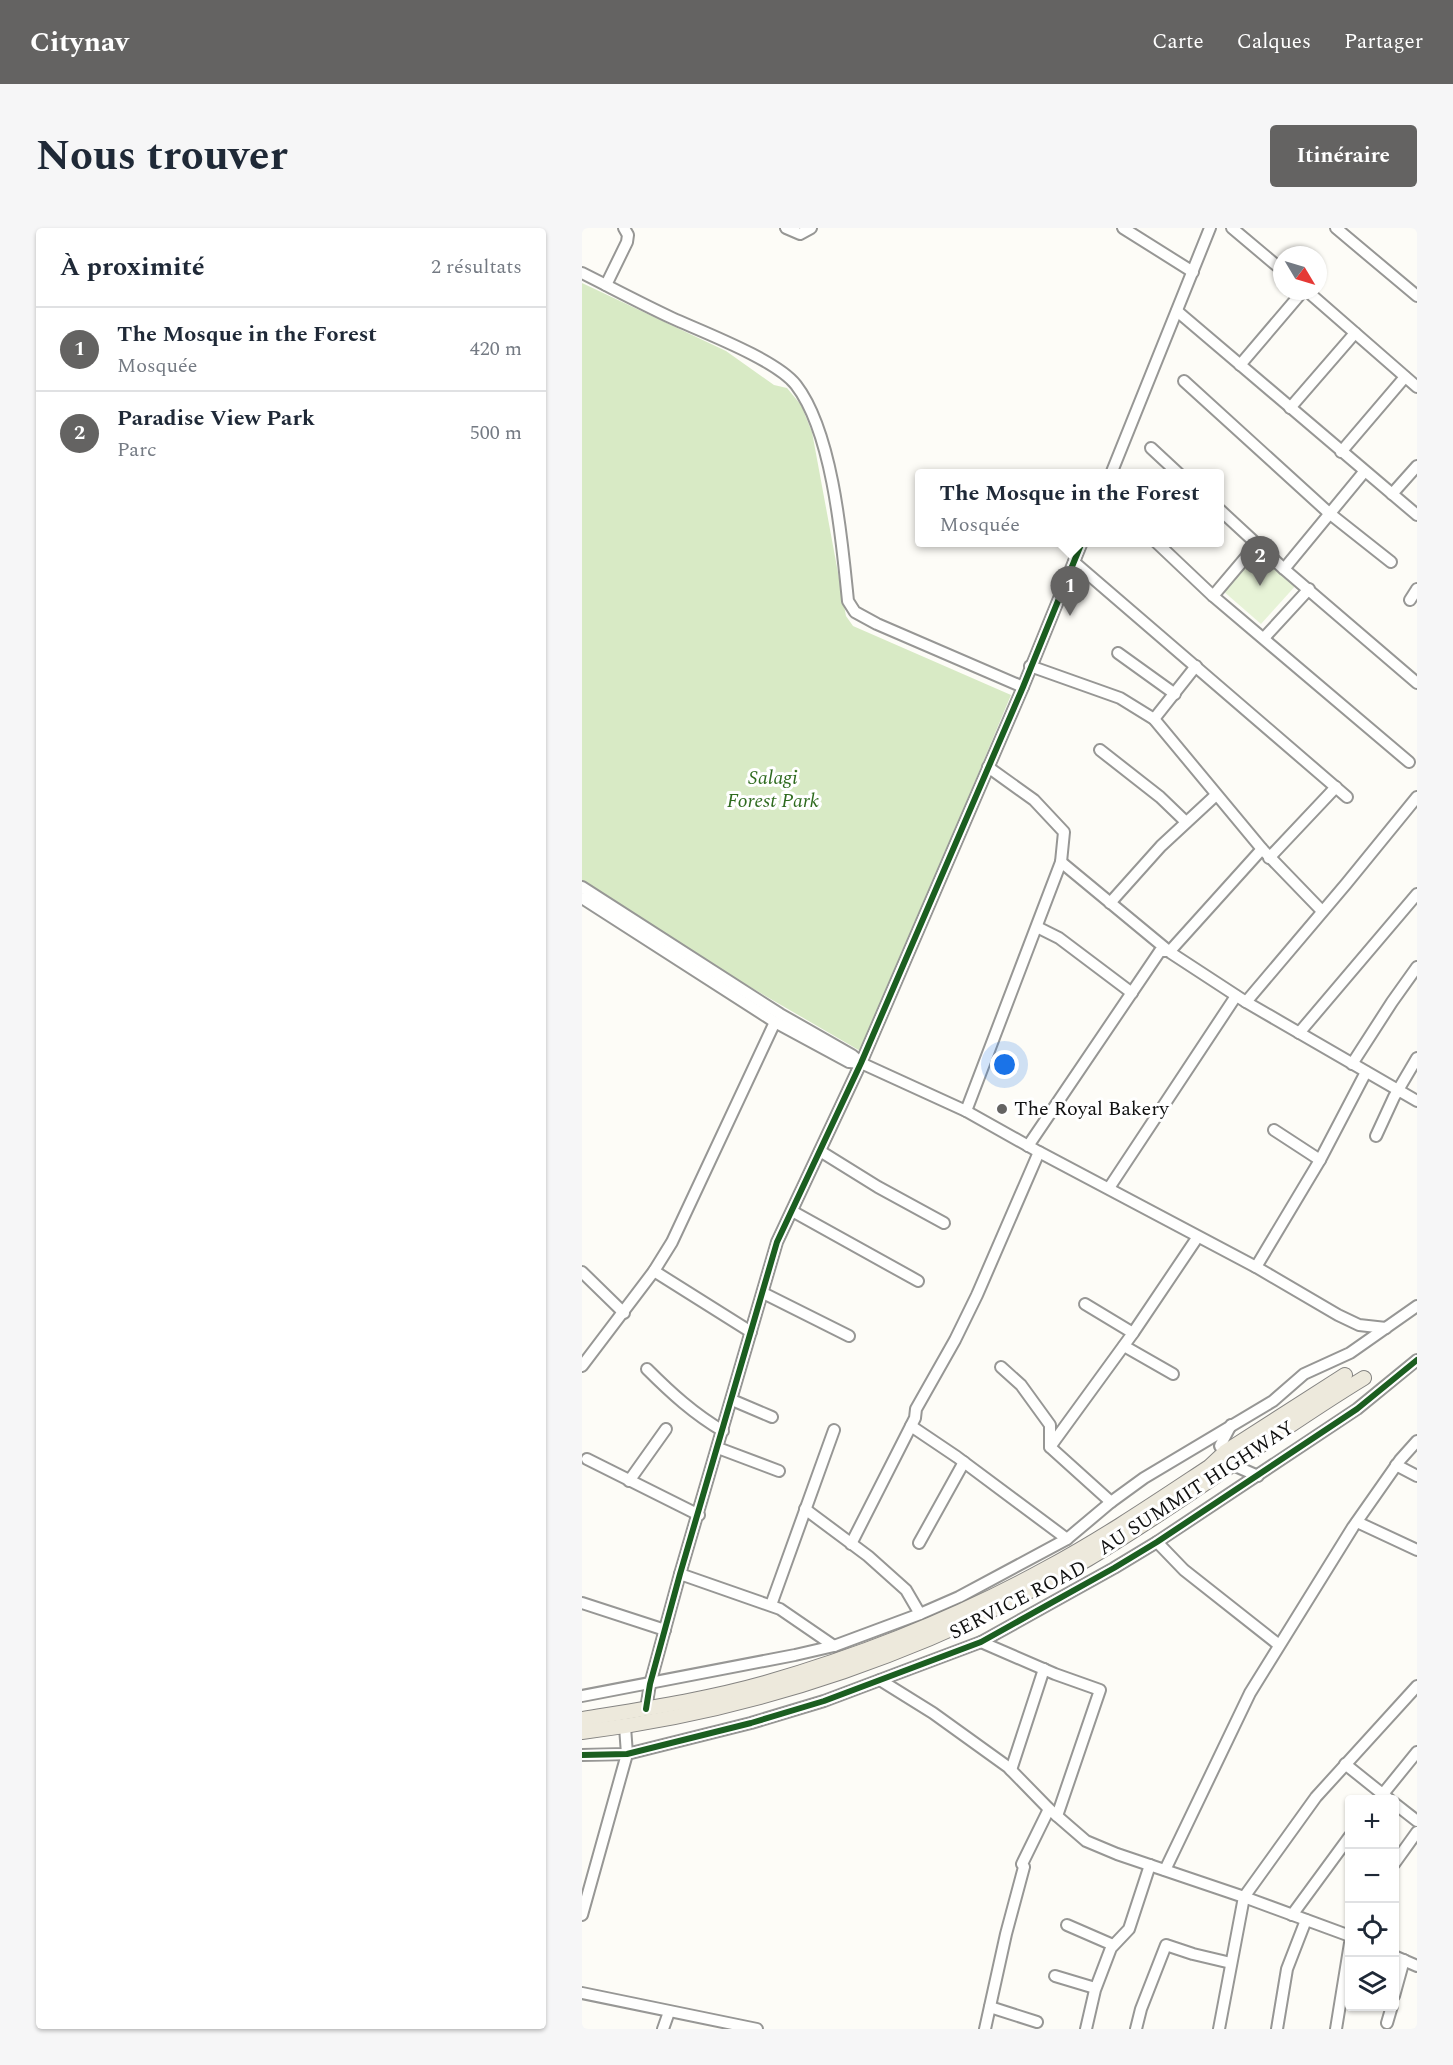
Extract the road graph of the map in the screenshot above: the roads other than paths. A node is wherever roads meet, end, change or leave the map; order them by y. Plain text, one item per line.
1 (624, 228) edge
2 (786, 228) edge
3 (811, 228) edge
4 (1123, 228) edge
5 (1210, 228) edge
6 (1232, 228) edge
7 (1336, 228) edge
8 (1273, 262) edge
9 (1193, 272) junction
10 (582, 273) edge
11 (606, 285) junction
12 (1417, 296) edge
13 (1297, 300) edge
14 (1316, 300) edge
15 (1177, 311) junction
16 (1355, 333) junction
17 (1240, 365) junction
18 (1405, 377) junction
19 (1184, 381) dead end
20 (1417, 387) edge
21 (1290, 408) junction
22 (1151, 448) dead end
23 (1341, 452) junction
24 (1417, 466) edge
25 (1113, 469) edge
26 (1174, 469) edge
27 (1364, 472) junction
28 (1392, 494) junction
29 (1329, 513) junction
30 (1224, 514) edge
31 (1417, 515) edge
32 (1257, 544) junction
33 (1080, 547) edge
34 (1160, 547) edge
35 (1074, 562) junction
36 (1391, 562) dead end
37 (1284, 568) junction
38 (1309, 589) junction
39 (1417, 589) edge
40 (1213, 596) junction
41 (1410, 600) dead end
42 (1264, 638) junction
43 (1118, 653) dead end
44 (1030, 666) junction
45 (1196, 666) junction
46 (1417, 683) edge
47 (1023, 687) junction
48 (1175, 694) junction
49 (1154, 719) junction
50 (1100, 750) dead end
51 (1409, 762) dead end
52 (988, 767) junction
53 (1336, 787) junction
54 (1216, 795) junction
55 (1347, 796) dead end
56 (1417, 797) edge
57 (1186, 822) junction
58 (1265, 854) junction
59 (1061, 862) junction
60 (582, 887) edge
61 (582, 898) edge
62 (1415, 900) edge
63 (1110, 903) junction
64 (1322, 911) junction
65 (1037, 927) junction
66 (1167, 950) junction
67 (1417, 967) edge
68 (1132, 993) junction
69 (1241, 999) junction
70 (775, 1022) junction
71 (1299, 1033) junction
72 (1417, 1058) edge
73 (861, 1063) junction
74 (1353, 1064) junction
75 (1366, 1071) junction
76 (1399, 1090) junction
77 (1417, 1101) edge
78 (966, 1111) junction
79 (1274, 1130) dead end
80 (1376, 1136) dead end
81 (1028, 1146) junction
82 (820, 1151) junction
83 (1039, 1152) junction
84 (1320, 1160) junction
85 (1109, 1188) junction
86 (792, 1211) junction
87 (944, 1223) dead end
88 (1197, 1238) junction
89 (1256, 1267) junction
90 (654, 1271) junction
91 (582, 1272) edge
92 (918, 1281) dead end
93 (763, 1293) junction
94 (1085, 1304) dead end
95 (1417, 1306) edge
96 (624, 1312) junction
97 (1359, 1325) junction
98 (1386, 1328) junction
99 (752, 1332) junction
100 (1133, 1333) junction
101 (849, 1336) dead end
102 (1371, 1338) junction
103 (1124, 1346) junction
104 (1417, 1360) edge
105 (582, 1366) edge
106 (1001, 1367) dead end
107 (647, 1369) dead end
108 (1404, 1369) junction
109 (1417, 1371) edge
110 (1173, 1374) dead end
111 (1345, 1375) dead end
112 (1364, 1378) dead end
113 (732, 1400) junction
114 (772, 1417) dead end
115 (1232, 1424) junction
116 (911, 1426) junction
117 (666, 1430) dead end
118 (834, 1430) dead end
119 (723, 1431) junction
120 (1417, 1441) edge
121 (1050, 1447) junction
122 (718, 1448) junction
123 (1225, 1452) junction
124 (587, 1459) dead end
125 (964, 1462) junction
126 (1233, 1465) junction
127 (1396, 1465) junction
128 (778, 1471) dead end
129 (1258, 1476) junction
130 (1417, 1476) edge
131 (629, 1481) junction
132 (1111, 1502) junction
133 (805, 1509) junction
134 (699, 1515) junction
135 (1357, 1522) junction
136 (1067, 1539) junction
137 (1157, 1542) junction
138 (919, 1543) dead end
139 (851, 1544) junction
140 (1417, 1550) edge
141 (680, 1574) junction
142 (582, 1603) edge
143 (771, 1605) junction
144 (920, 1614) junction
145 (665, 1630) junction
146 (981, 1642) junction
147 (1279, 1645) junction
148 (834, 1646) junction
149 (1044, 1669) junction
150 (880, 1680) junction
151 (650, 1684) junction
152 (1417, 1686) edge
153 (582, 1696) edge
154 (646, 1709) junction
155 (582, 1719) edge
156 (626, 1727) junction
157 (582, 1732) edge
158 (1417, 1752) edge
159 (627, 1754) junction
160 (582, 1755) edge
161 (1345, 1764) junction
162 (1011, 1770) junction
163 (1381, 1795) edge
164 (1386, 1795) edge
165 (1399, 1806) edge
166 (1053, 1813) junction
167 (1417, 1821) edge
168 (1417, 1832) edge
169 (1345, 1843) edge
170 (1399, 1858) edge
171 (1150, 1865) junction
172 (1165, 1870) junction
173 (1244, 1897) junction
174 (582, 1915) edge
175 (1292, 1915) junction
176 (1306, 1920) junction
177 (1067, 1925) dead end
178 (1345, 1933) edge
179 (1113, 1945) junction
180 (1345, 1957) edge
181 (1400, 1958) edge
182 (1231, 1963) junction
183 (1417, 1966) edge
184 (1055, 1976) dead end
185 (1095, 1988) junction
186 (582, 1993) edge
187 (990, 2007) junction
188 (1391, 2011) edge
189 (669, 2012) junction
190 (1037, 2022) dead end
191 (1387, 2023) dead end
192 (716, 2025) edge
193 (663, 2029) edge
194 (757, 2029) edge
195 (986, 2029) edge
196 (1086, 2029) edge
197 (1136, 2029) edge
198 (1219, 2029) edge
199 (1277, 2029) edge
200 (1336, 2029) edge

1 - 11 street
2 - 3 street
4 - 9 street
5 - 9 street
6 - 8 street
7 - 12 street
9 - 15 street
10 - 11 street
11 - 47 street
13 - 17 street
14 - 16 street
15 - 17 street
15 - 25 street
16 - 18 street
16 - 21 street
17 - 21 street
18 - 20 street
18 - 23 street
19 - 29 street
21 - 23 street
22 - 26 street
23 - 27 street
24 - 28 street
27 - 28 street
27 - 29 street
28 - 31 street
29 - 36 street
29 - 37 street
30 - 32 street
32 - 37 street
32 - 40 street
33 - 35 street
34 - 40 street
35 - 44 street
35 - 45 street
37 - 38 street
38 - 42 street
38 - 46 street
39 - 41 street
40 - 42 street
42 - 51 street
43 - 48 street
44 - 47 street
44 - 49 street
45 - 48 street
45 - 53 street
47 - 52 street
48 - 49 street
49 - 54 street
50 - 57 street
52 - 59 street
52 - 73 street
53 - 55 street
53 - 58 street
54 - 57 street
54 - 58 street
56 - 64 street
57 - 63 street
58 - 64 street
58 - 66 street
59 - 63 street
59 - 65 street
60 - 73 street
61 - 70 street
62 - 71 street
63 - 66 street
64 - 69 street
65 - 68 street
65 - 78 street
66 - 68 street
66 - 69 street
67 - 74 street
68 - 81 street
69 - 71 street
69 - 85 street
70 - 73 street
70 - 90 street
71 - 74 street
72 - 76 street
73 - 78 street
73 - 82 street
74 - 75 street
75 - 76 street
75 - 84 street
76 - 77 street
76 - 80 street
78 - 81 street
79 - 84 street
81 - 83 street
82 - 86 street
82 - 87 street
83 - 85 street
83 - 116 street
84 - 89 street
85 - 88 street
86 - 92 street
86 - 93 street
88 - 89 street
88 - 100 street
89 - 97 street
90 - 96 street
90 - 99 street
91 - 96 street
93 - 99 street
93 - 101 street
94 - 100 street
95 - 98 street, SERVICE ROAD
96 - 105 street
97 - 98 street
97 - 102 street
98 - 102 street, SERVICE ROAD
99 - 113 street
100 - 103 street
102 - 115 street, SERVICE ROAD
103 - 110 street
103 - 121 street
104 - 108 street, SERVICE ROAD
106 - 121 street
107 - 119 street
108 - 109 street
108 - 129 street, SERVICE ROAD
111 - 123 main road, AU SUMMIT HIGHWAY
112 - 126 main road, AU SUMMIT HIGHWAY
113 - 114 street
113 - 119 street
115 - 123 street
115 - 132 street, SERVICE ROAD
116 - 125 street
116 - 139 street
117 - 131 street
118 - 133 street
119 - 122 street
120 - 127 street
121 - 132 street
122 - 128 street
122 - 134 street
123 - 126 street
123 - 154 main road, AU SUMMIT HIGHWAY
124 - 131 street
125 - 136 street
125 - 138 street
126 - 129 street
126 - 156 main road, AU SUMMIT HIGHWAY
127 - 130 street
127 - 135 street
129 - 137 street, SERVICE ROAD
131 - 134 street
132 - 136 street, SERVICE ROAD
133 - 139 street
133 - 143 street
134 - 141 street
135 - 140 street
135 - 147 street
136 - 144 street, SERVICE ROAD
137 - 146 street, SERVICE ROAD
137 - 147 street
139 - 144 street
141 - 143 street
141 - 145 street
142 - 145 street
143 - 148 street
144 - 148 street, SERVICE ROAD
145 - 151 street
146 - 149 street
146 - 150 street, SERVICE ROAD
147 - 172 street
148 - 151 street, SERVICE ROAD
149 - 162 street
149 - 166 street
150 - 159 street, SERVICE ROAD
150 - 162 street
151 - 153 street, SERVICE ROAD
151 - 154 street
152 - 161 street
154 - 155 main road, AU SUMMIT HIGHWAY
156 - 157 main road, AU SUMMIT HIGHWAY
156 - 159 street
158 - 164 street
159 - 160 street, SERVICE ROAD
159 - 174 street
161 - 163 street
161 - 173 street
162 - 166 street
165 - 167 street
166 - 171 street
166 - 187 street
168 - 170 street
169 - 175 street
171 - 172 street
171 - 179 street
172 - 173 street
173 - 175 street
173 - 182 street
175 - 176 street
176 - 178 street
176 - 199 street
177 - 179 street
179 - 185 street
180 - 200 street
181 - 183 street
182 - 197 street
182 - 198 street
184 - 185 street
185 - 196 street
186 - 189 street
187 - 190 street
187 - 195 street
188 - 191 street
189 - 192 street
189 - 193 street
192 - 194 street

